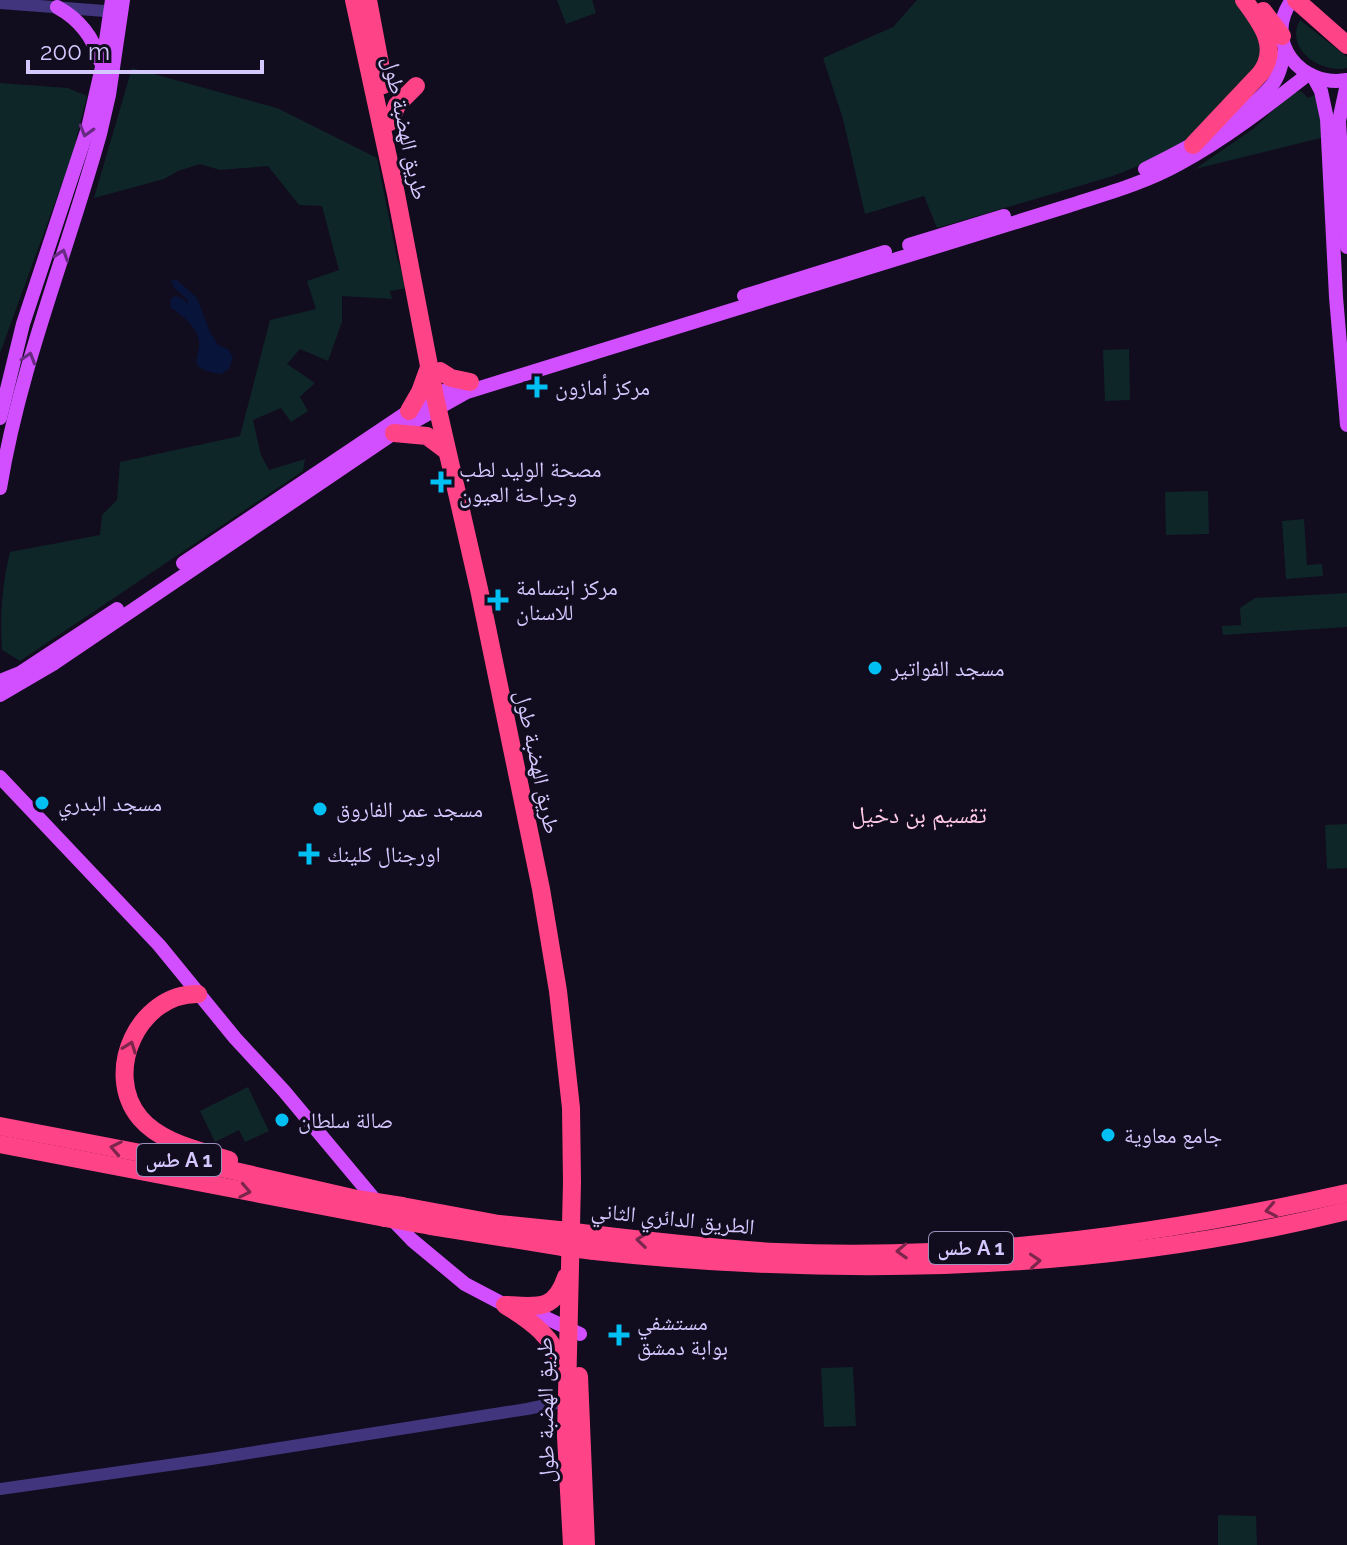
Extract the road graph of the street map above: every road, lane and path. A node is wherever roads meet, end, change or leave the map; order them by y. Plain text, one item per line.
1 (354, 0) edge
2 (368, 0) edge
3 (1244, 0) edge
4 (1253, 0) edge
5 (1294, 0) edge
6 (1314, 0) edge
7 (0, 3) edge
8 (117, 6) edge
9 (57, 7) junction
10 (1347, 30) edge
11 (1284, 42) junction
12 (1347, 45) edge
13 (102, 67) junction
14 (1311, 76) junction
15 (1347, 82) edge
16 (416, 86) dead end
17 (390, 122) junction
18 (1193, 145) junction
19 (1066, 202) junction
20 (1347, 247) edge
21 (23, 324) junction
22 (38, 329) junction
23 (435, 369) junction
24 (470, 382) junction
25 (441, 400) junction
26 (409, 411) junction
27 (0, 418) edge
28 (1347, 425) edge
29 (394, 433) junction
30 (4, 437) edge
31 (447, 451) junction
32 (329, 470) junction
33 (0, 488) edge
34 (0, 671) edge
35 (20, 673) junction
36 (0, 681) edge
37 (0, 695) edge
38 (0, 777) edge
39 (192, 987) junction
40 (0, 1126) edge
41 (0, 1144) edge
42 (31, 1151) junction
43 (0, 1153) edge
44 (295, 1186) junction
45 (1347, 1193) edge
46 (1347, 1211) edge
47 (592, 1242) junction
48 (569, 1269) junction
49 (505, 1305) junction
50 (574, 1332) junction
51 (566, 1379) junction
52 (566, 1401) junction
53 (0, 1489) edge
54 (572, 1545) edge
55 (586, 1545) edge

1 - 23 highway, طريق الهضبة طول
2 - 17 highway, طريق الهضبة طول
3 - 18 highway
4 - 11 highway
5 - 11 main road
5 - 12 highway
6 - 10 highway
7 - 9 street
8 - 9 street
8 - 13 main road
22 -> 8 main road
9 - 13 main road
11 - 14 main road
11 - 18 main road
13 -> 21 main road
14 - 15 main road
14 - 19 main road
14 - 28 main road
15 - 20 main road
16 - 17 highway
17 - 23 highway, طريق الهضبة طول
18 - 19 main road
19 - 24 main road
19 - 25 main road
21 - 22 main road
21 - 27 main road
30 -> 22 main road
23 - 24 highway
23 - 25 highway, طريق الهضبة طول
23 - 26 highway
24 - 25 main road
25 - 26 main road
25 - 29 main road
25 - 31 highway, طريق الهضبة طول
25 - 50 highway, طريق الهضبة طول
26 - 32 main road
29 - 31 highway
29 - 32 main road
30 - 33 main road
31 - 48 highway, طريق الهضبة طول
32 - 35 main road
32 - 37 main road
34 - 35 main road
35 - 36 main road
38 - 39 main road
44 -> 39 highway
39 - 49 main road
44 -> 40 highway, الطريق الدائري الثاني / طس A 1
41 - 42 highway, الطريق الدائري الثاني
42 - 43 highway
42 -> 47 highway, الطريق الدائري الثاني, bridge
44 - 47 highway, الطريق الدائري الثاني / طس A 1, bridge
45 -> 47 highway, الطريق الدائري الثاني / طس A 1
47 -> 46 highway, الطريق الدائري الثاني / طس A 1
48 - 49 highway
48 - 50 highway, طريق الهضبة طول
49 - 50 main road
49 - 51 highway
50 - 51 highway, طريق الهضبة طول
50 - 55 highway, طريق الهضبة طول
51 - 52 highway, طريق الهضبة طول
52 - 53 street
52 - 54 highway, طريق الهضبة طول

